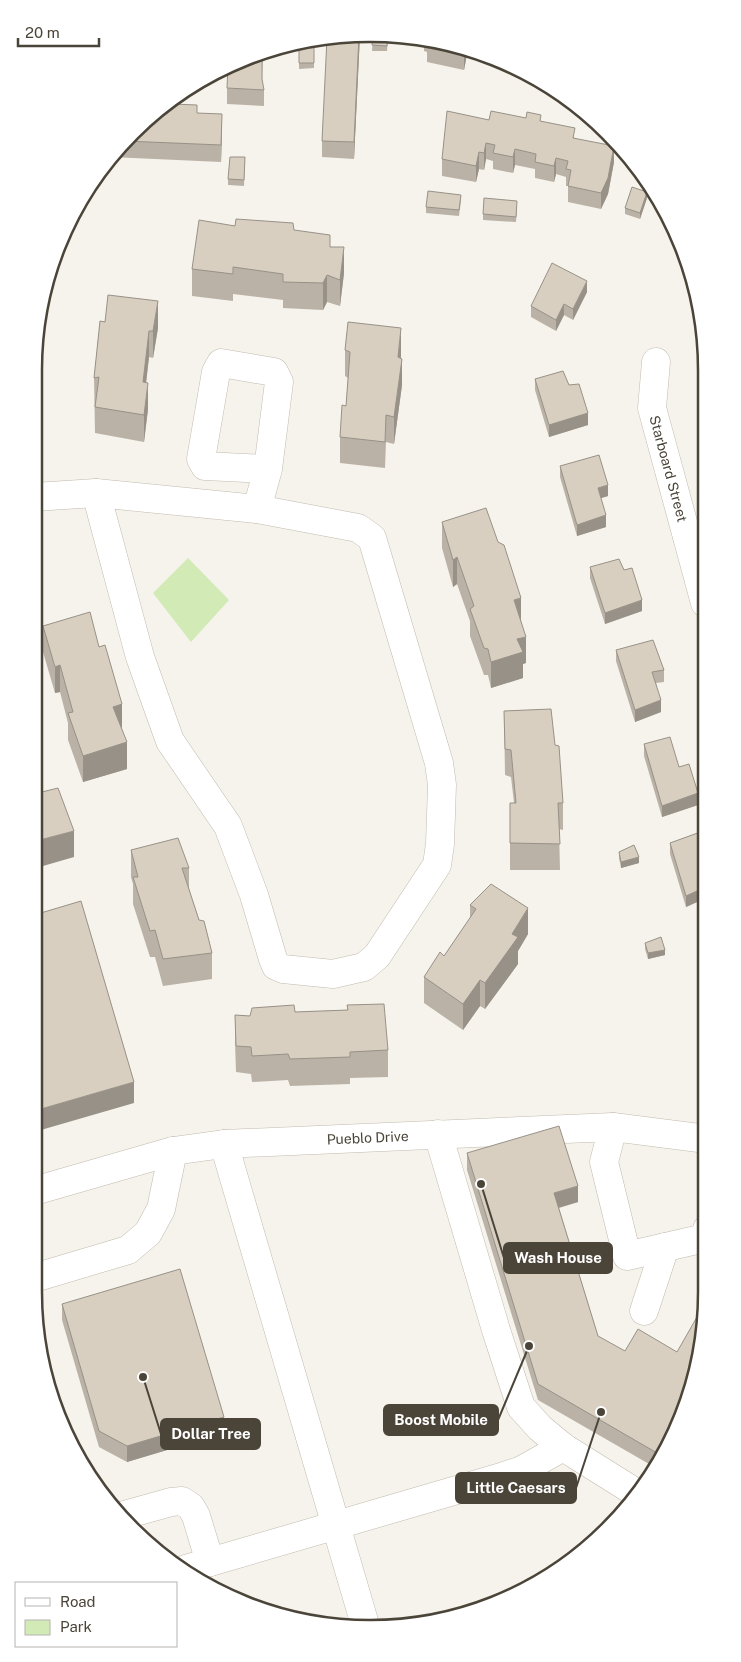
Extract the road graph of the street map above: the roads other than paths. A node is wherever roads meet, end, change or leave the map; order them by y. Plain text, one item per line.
1 (656, 362) dead end
2 (268, 469) dead end
3 (96, 493) junction
4 (42, 496) edge
5 (257, 509) junction
6 (698, 550) edge
7 (613, 1127) junction
8 (438, 1134) junction
9 (698, 1138) edge
10 (224, 1144) junction
11 (173, 1151) junction
12 (42, 1188) edge
13 (698, 1240) edge
14 (664, 1247) junction
15 (42, 1276) edge
16 (644, 1311) dead end
17 (562, 1447) junction
18 (632, 1490) edge
19 (129, 1513) edge
20 (336, 1526) junction
21 (198, 1566) edge
22 (364, 1620) edge

1 - 6 street, Starboard Street
2 - 5 street
3 - 4 street
3 - 5 street
3 - 5 street
7 - 8 street, Pueblo Drive
7 - 9 street, Pueblo Drive
7 - 14 street
8 - 10 street, Pueblo Drive
8 - 17 street
10 - 11 street, Pueblo Drive
10 - 20 street
11 - 12 street, Pueblo Drive
11 - 15 street
13 - 14 street
14 - 16 street
17 - 18 street
17 - 20 street
19 - 21 street
20 - 21 street
20 - 22 street

